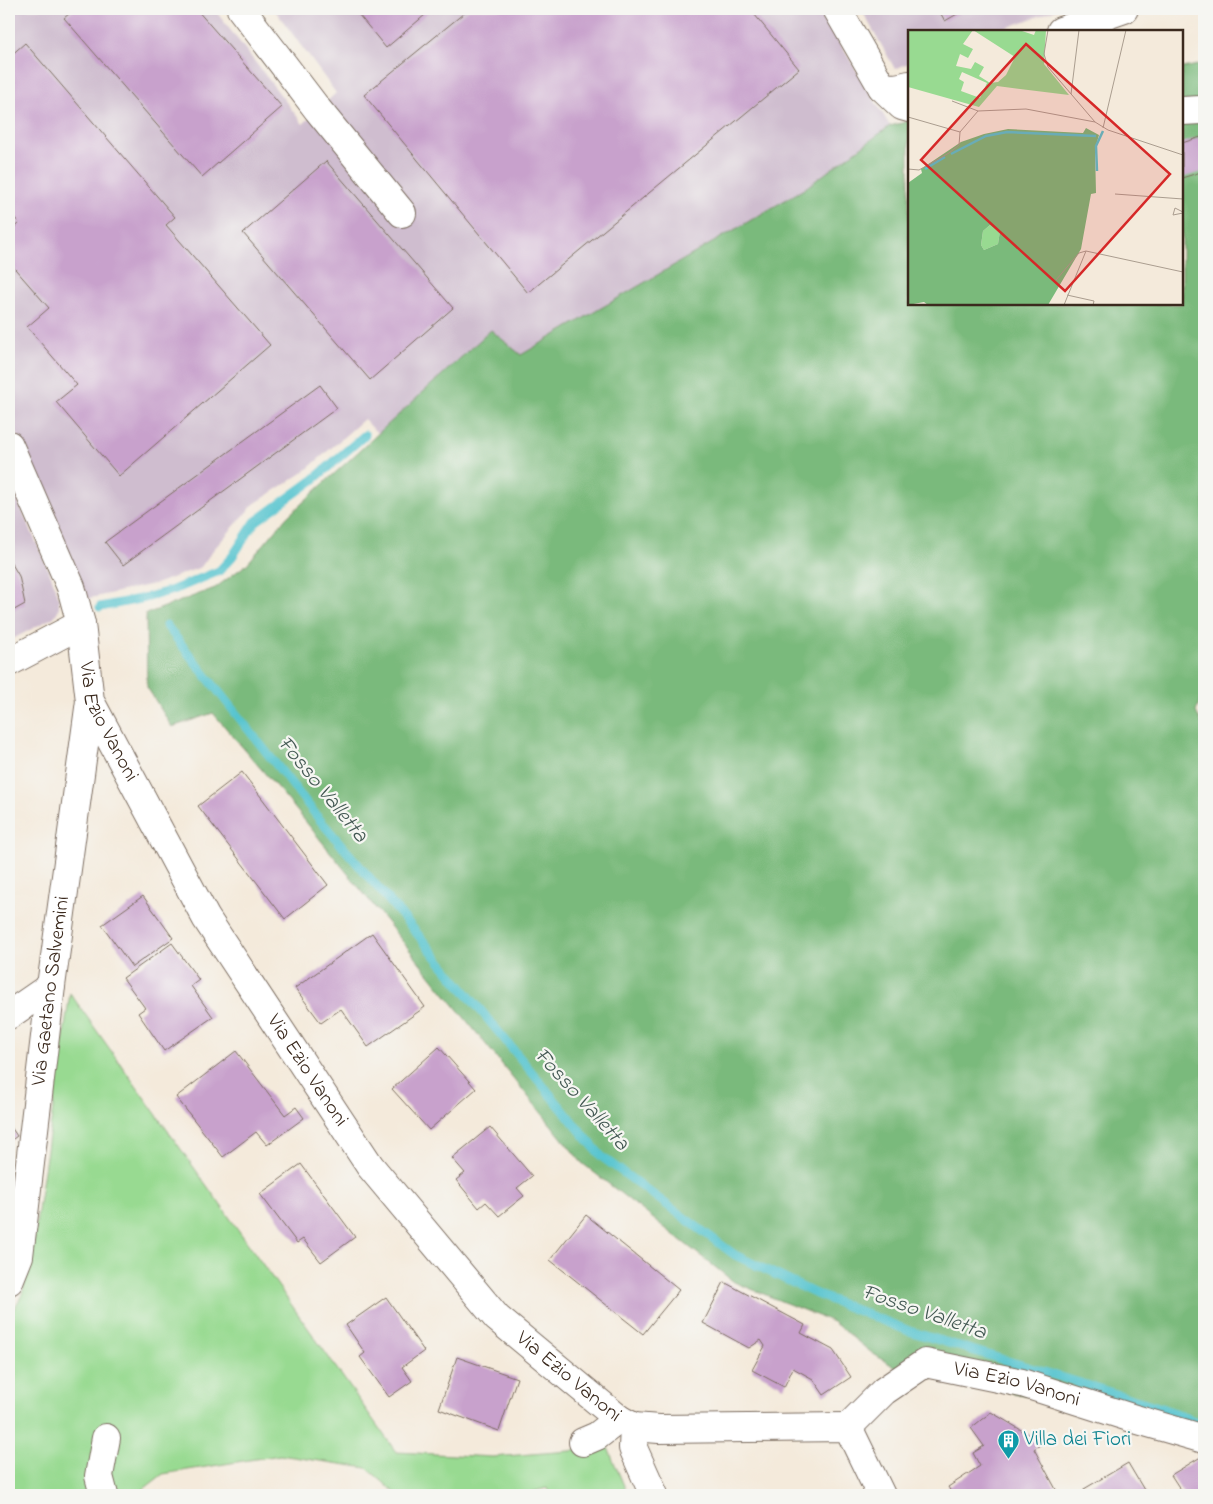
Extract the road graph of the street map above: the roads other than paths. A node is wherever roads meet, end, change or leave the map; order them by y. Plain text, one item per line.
1 (241, 9) edge
2 (837, 9) edge
3 (1124, 9) edge
4 (1064, 30) edge
5 (908, 85) edge
6 (882, 87) junction
7 (908, 108) edge
8 (402, 213) dead end
9 (9, 445) edge
10 (81, 624) junction
11 (9, 662) edge
12 (90, 701) junction
13 (52, 986) junction
14 (9, 1015) edge
15 (9, 1281) edge
16 (627, 1423) junction
17 (848, 1427) junction
18 (106, 1438) dead end
19 (1204, 1439) edge
20 (583, 1442) dead end
21 (104, 1495) edge
22 (654, 1495) edge
23 (881, 1495) edge

1 - 8 street
2 - 6 street
3 - 4 street
5 - 6 street
6 - 7 street
9 - 10 street, Via Ezio Vanoni
10 - 11 street
10 - 12 street, Via Ezio Vanoni
12 - 13 street, Via Gaetano Salvemini
12 - 16 street, Via Ezio Vanoni
13 - 14 street
13 - 15 street, Via Gaetano Salvemini
16 - 17 street, Via Ezio Vanoni
16 - 20 street
16 - 22 street
17 - 19 street, Via Ezio Vanoni
17 - 23 street
18 - 21 street

